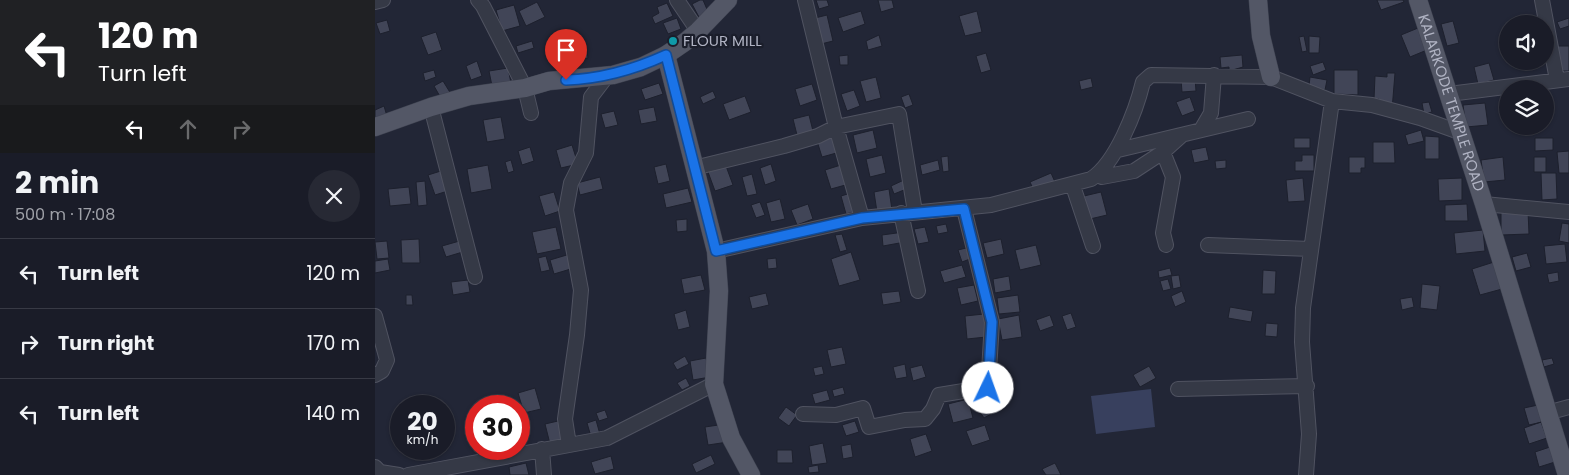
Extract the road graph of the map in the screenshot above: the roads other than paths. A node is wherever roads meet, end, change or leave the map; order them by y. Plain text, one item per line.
1 (383, 0) edge
2 (478, 0) edge
3 (677, 0) edge
4 (728, 0) edge
5 (805, 0) edge
6 (1258, 0) edge
7 (1417, 0) edge
8 (1542, 0) edge
9 (375, 2) edge
10 (698, 31) junction
11 (666, 55) junction
12 (1214, 75) junction
13 (607, 76) junction
14 (1271, 77) junction
15 (1563, 79) edge
16 (525, 88) junction
17 (1449, 94) junction
18 (1332, 100) junction
19 (431, 107) junction
20 (531, 114) dead end
21 (1248, 119) dead end
22 (375, 127) edge
23 (836, 127) junction
24 (1201, 130) junction
25 (1459, 132) junction
26 (1182, 134) junction
27 (1118, 150) junction
28 (1163, 152) junction
29 (694, 168) junction
30 (1098, 174) junction
31 (1073, 186) junction
32 (1484, 204) junction
33 (964, 209) junction
34 (1569, 212) edge
35 (908, 213) junction
36 (862, 218) junction
37 (1166, 245) dead end
38 (1093, 246) dead end
39 (1208, 246) dead end
40 (1311, 248) junction
41 (716, 251) junction
42 (475, 276) dead end
43 (918, 291) dead end
44 (375, 316) edge
45 (375, 376) edge
46 (714, 384) junction
47 (1307, 386) junction
48 (1178, 389) dead end
49 (1569, 407) edge
50 (1547, 413) junction
51 (803, 414) dead end
52 (569, 445) junction
53 (542, 449) junction
54 (378, 471) edge
55 (399, 475) edge
56 (407, 475) edge
57 (544, 475) edge
58 (751, 475) edge
59 (1306, 475) edge
60 (1567, 475) edge

1 - 9 street
2 - 16 street
3 - 10 street
4 - 10 main road
5 - 23 street
6 - 14 main road
7 - 17 main road, KALARKODE TEMPLE ROAD
8 - 15 street
10 - 11 main road
11 - 13 main road
11 - 29 main road
12 - 14 street
12 - 24 street
12 - 27 street
13 - 16 main road
13 - 52 street
14 - 18 street
15 - 17 street
16 - 19 main road
16 - 20 street
17 - 25 main road, KALARKODE TEMPLE ROAD
18 - 25 street
18 - 40 street
19 - 22 main road
19 - 42 street
21 - 24 street
23 - 29 street
23 - 35 street
23 - 36 street
24 - 26 street
25 - 32 main road, KALARKODE TEMPLE ROAD
26 - 27 street
26 - 28 street
27 - 30 street
28 - 30 street
28 - 37 street
29 - 41 main road
30 - 31 street
31 - 33 street
31 - 38 street
32 - 34 street
32 - 50 main road, KALARKODE TEMPLE ROAD
33 - 35 street
33 - 51 street
35 - 36 street
35 - 43 street
36 - 41 street
39 - 40 street
40 - 47 street
41 - 46 main road
44 - 45 street
46 - 52 street
46 - 58 main road
47 - 48 street
47 - 59 street
49 - 50 street
50 - 60 main road, KALARKODE TEMPLE ROAD
52 - 53 street
53 - 56 street
53 - 57 street
54 - 55 street

